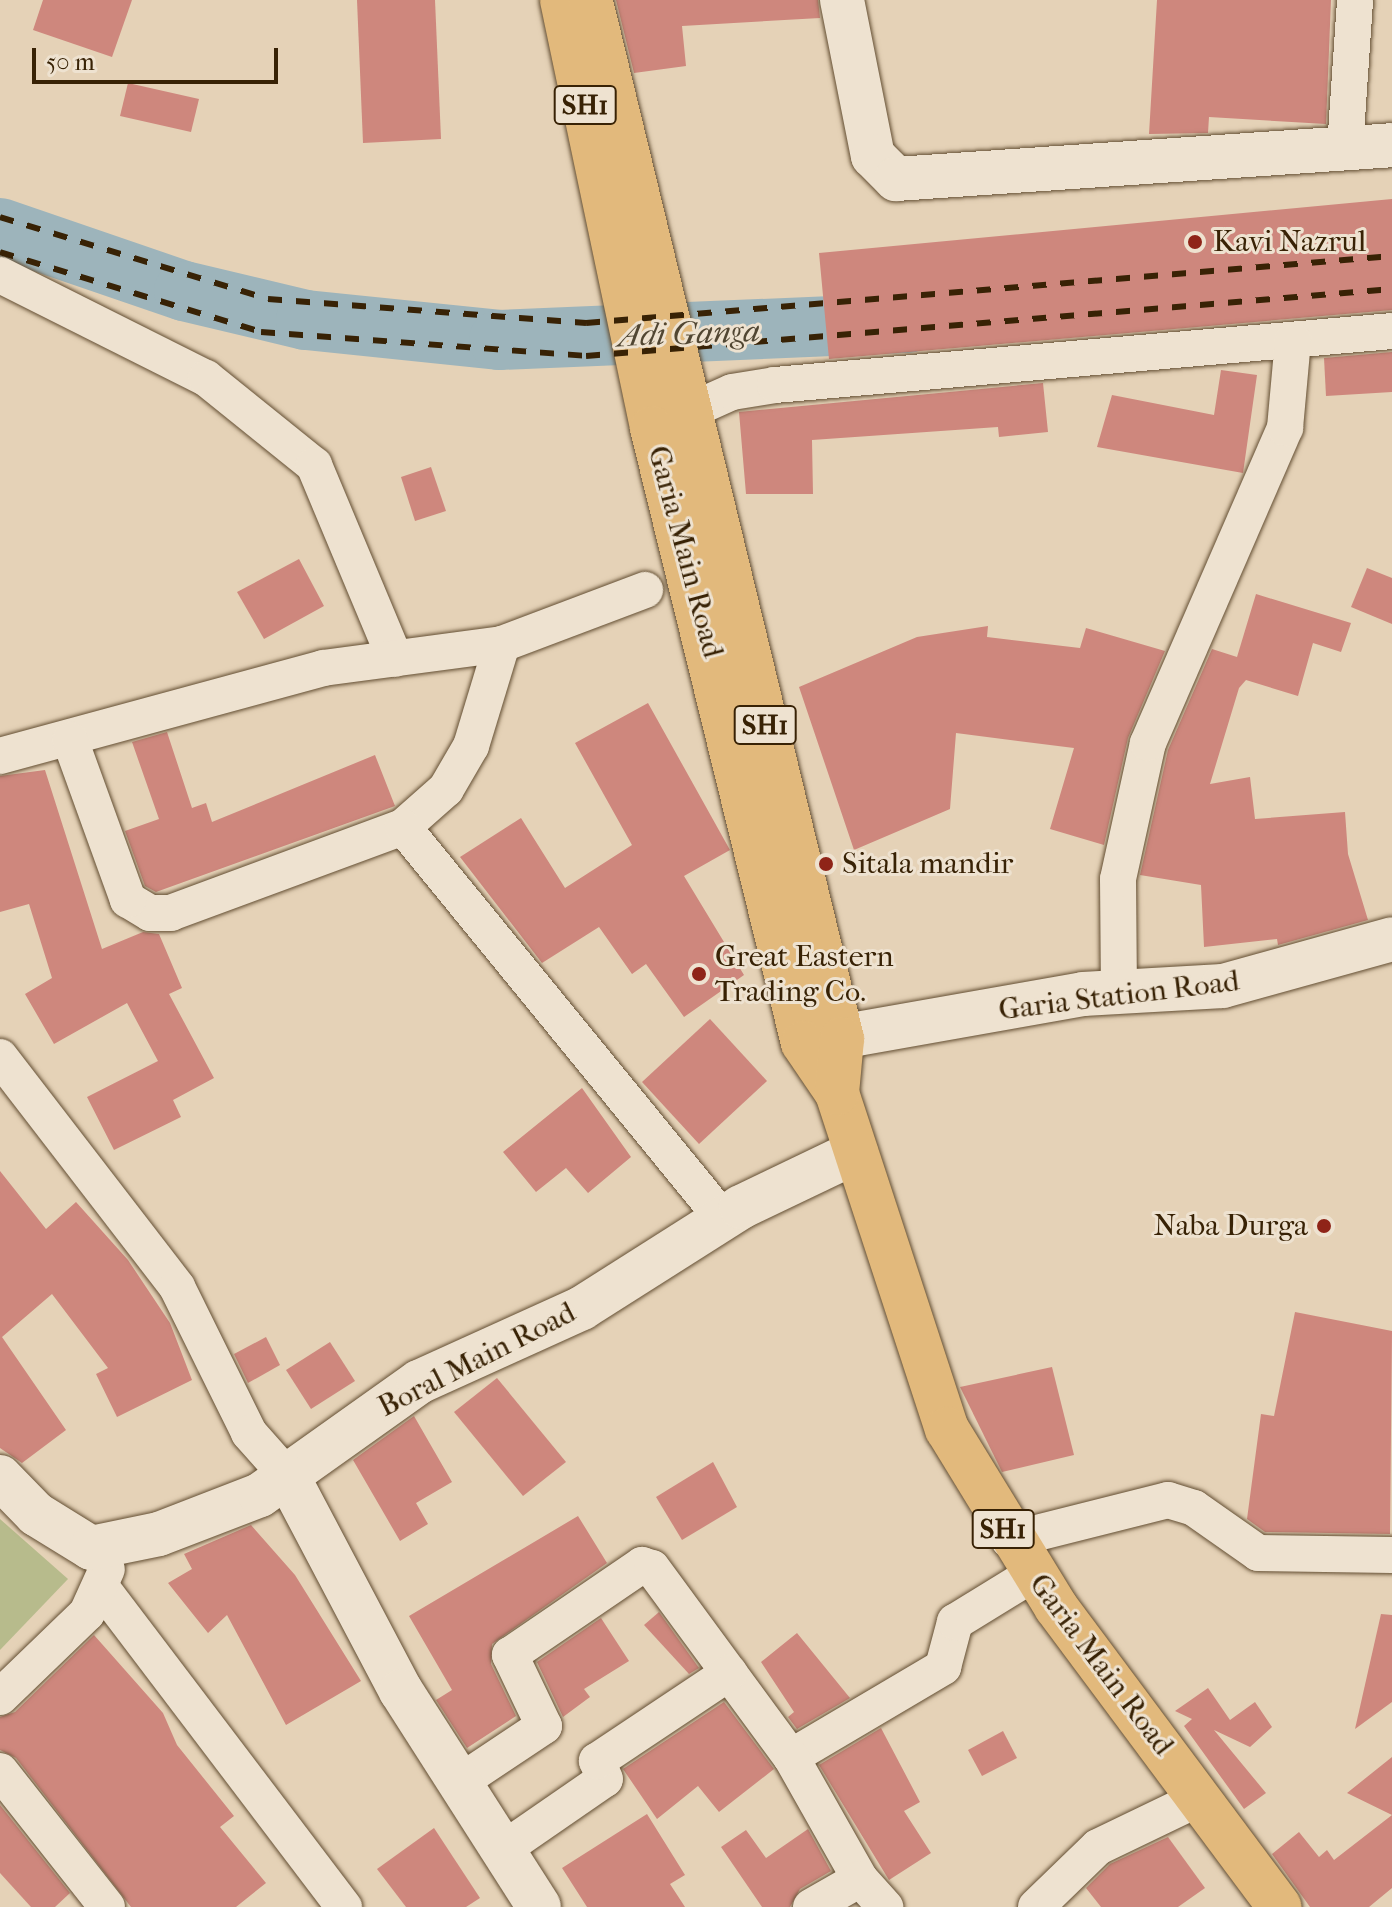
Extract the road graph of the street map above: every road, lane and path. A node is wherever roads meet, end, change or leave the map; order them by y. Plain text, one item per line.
1 (562, 0) edge
2 (590, 0) edge
3 (842, 0) edge
4 (1355, 0) edge
5 (1392, 145) edge
6 (1345, 148) junction
7 (625, 207) junction
8 (0, 275) edge
9 (1392, 331) edge
10 (1293, 340) junction
11 (670, 419) junction
12 (645, 590) dead end
13 (502, 644) junction
14 (395, 659) junction
15 (70, 740) junction
16 (0, 756) edge
17 (403, 827) junction
18 (1392, 939) edge
19 (1119, 993) junction
20 (822, 1041) junction
21 (0, 1057) edge
22 (856, 1152) junction
23 (724, 1220) junction
24 (0, 1477) edge
25 (288, 1477) junction
26 (1392, 1555) edge
27 (1021, 1557) junction
28 (108, 1568) junction
29 (729, 1673) junction
30 (0, 1697) edge
31 (791, 1757) junction
32 (0, 1771) edge
33 (460, 1782) junction
34 (1200, 1798) junction
35 (505, 1848) junction
36 (860, 1879) junction
37 (107, 1907) edge
38 (344, 1907) edge
39 (539, 1907) edge
40 (811, 1907) edge
41 (885, 1907) edge
42 (1036, 1907) edge
43 (1280, 1907) edge

1 - 7 main road, Garia Main Road / SH1
2 - 7 main road, Garia Main Road / SH1
3 - 6 main road
4 - 6 street
5 - 6 main road
7 - 11 main road, Garia Main Road / SH1
8 - 14 street
9 - 10 street
10 - 11 street
10 - 19 street
11 - 20 main road, Garia Main Road / SH1
12 - 13 street
13 - 14 street
13 - 17 street
14 - 15 street
15 - 16 street
15 - 17 street
17 - 23 street
18 - 19 main road, Garia Station Road
19 - 20 main road, Garia Station Road
20 - 22 main road, Garia Main Road / SH1
21 - 25 street
22 - 23 main road, Boral Main Road
22 - 27 main road, Garia Main Road / SH1
23 - 25 main road, Boral Main Road
24 - 28 main road
25 - 28 main road, Boral Main Road
25 - 33 main road
26 - 27 street
27 - 31 street
27 - 34 main road, Garia Main Road / SH1
28 - 30 street
28 - 38 street
29 - 31 street
29 - 33 street
29 - 35 street
31 - 36 street
32 - 37 street
33 - 35 main road
34 - 42 street
34 - 43 main road, Garia Main Road / SH1
35 - 39 main road
36 - 40 street
36 - 41 street

